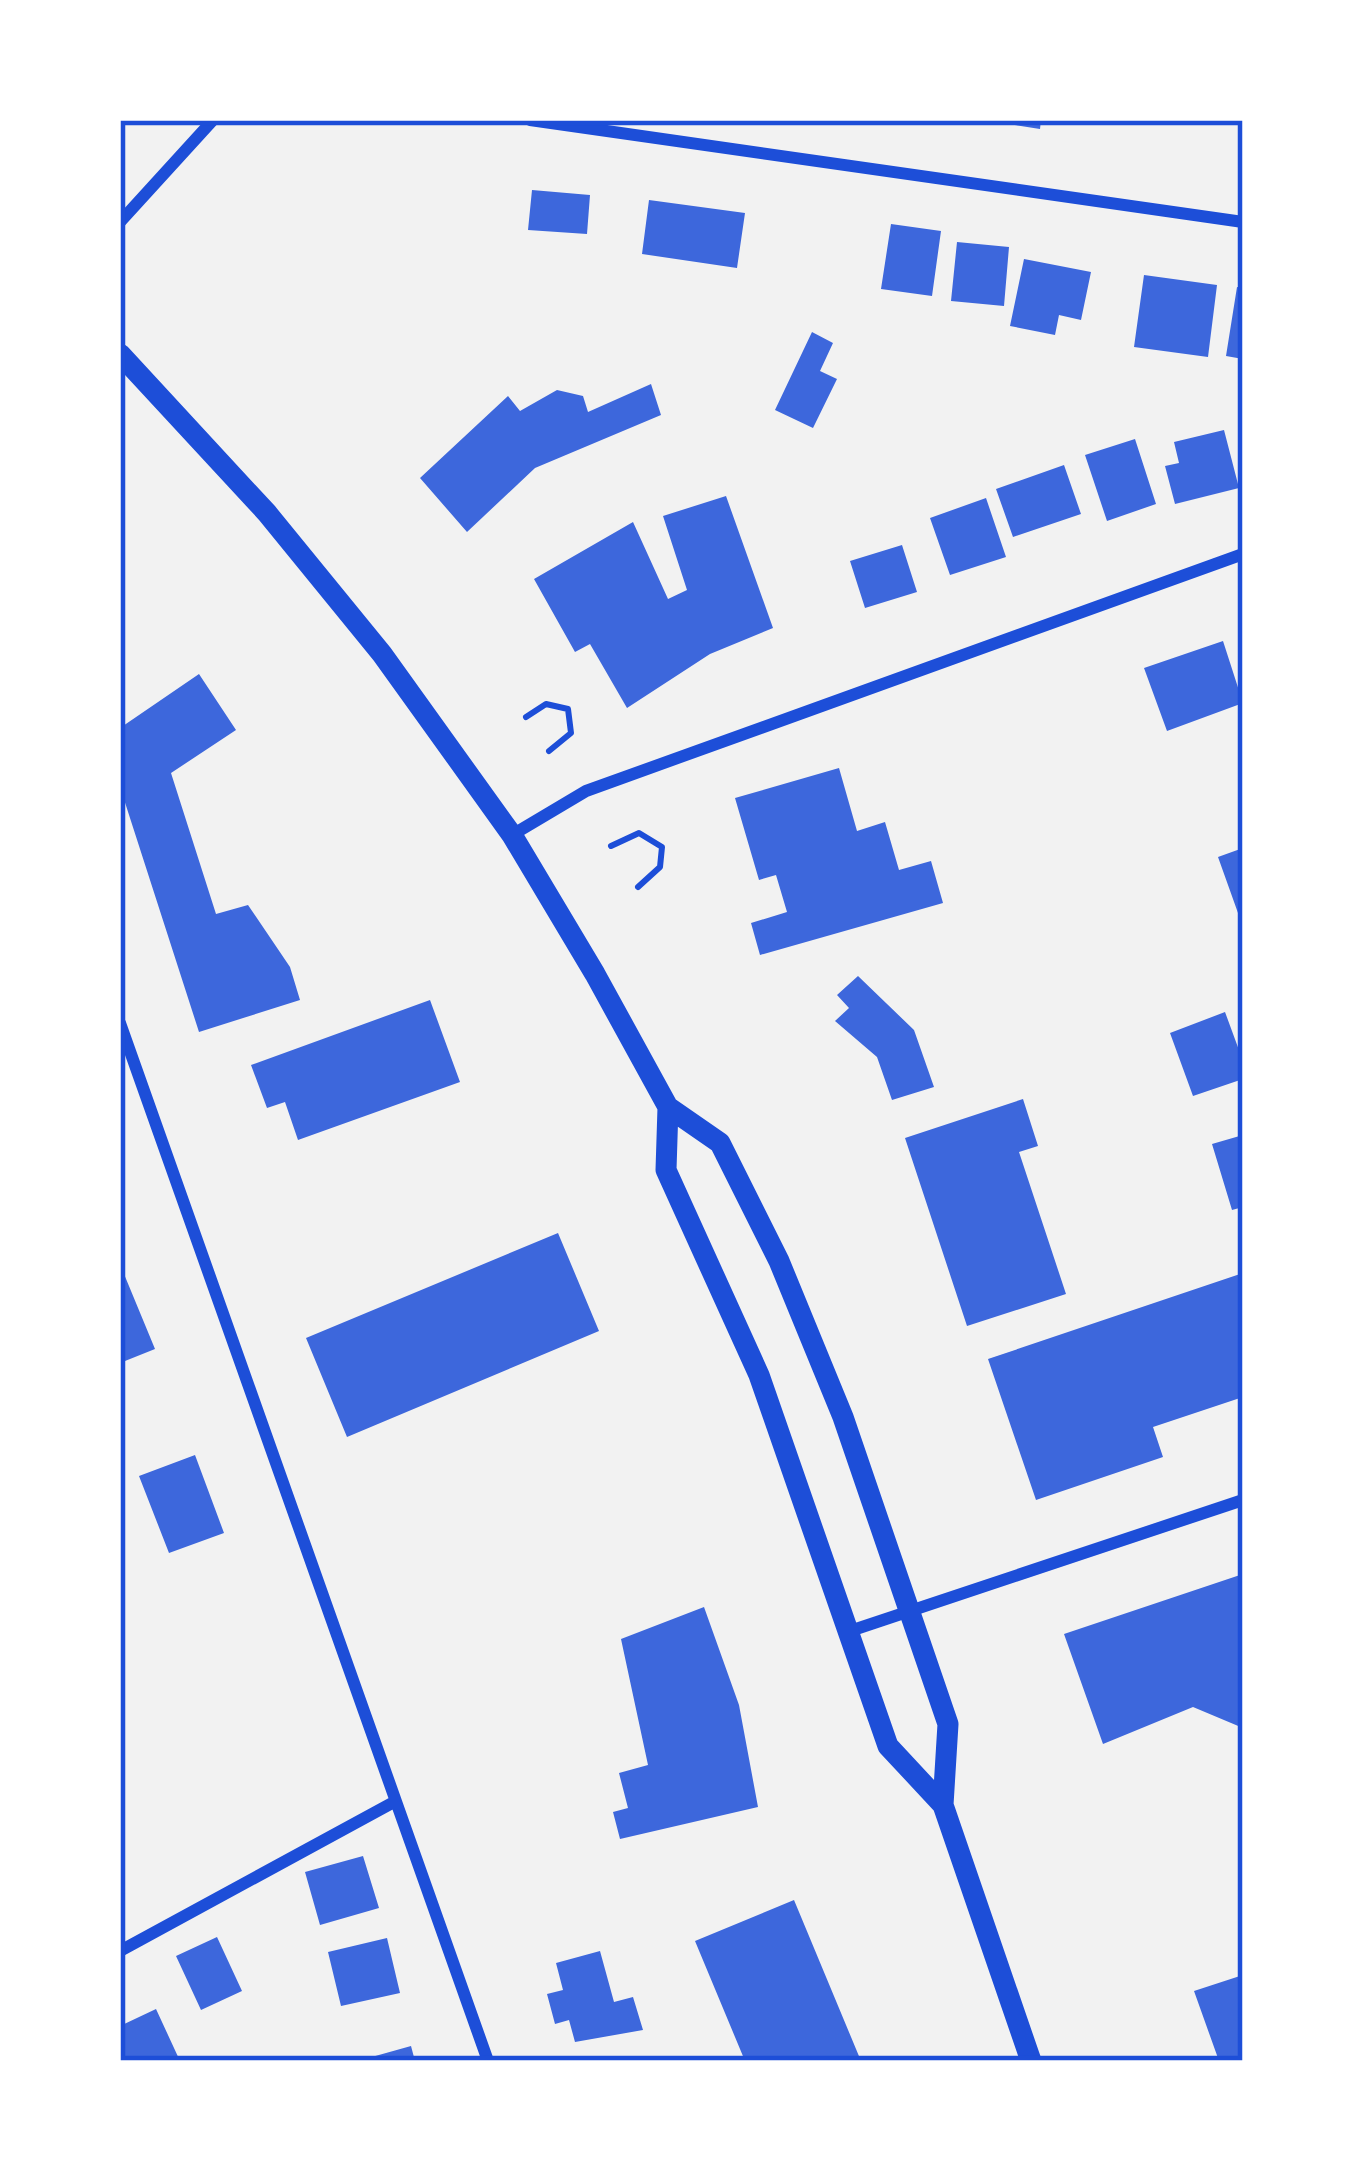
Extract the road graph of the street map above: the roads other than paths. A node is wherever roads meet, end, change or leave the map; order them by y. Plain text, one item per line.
1 (213, 120) edge
2 (530, 120) edge
3 (120, 222) edge
4 (1243, 222) edge
5 (120, 354) edge
6 (1243, 554) edge
7 (512, 835) junction
8 (120, 1023) edge
9 (668, 1107) junction
10 (1243, 1500) edge
11 (911, 1610) junction
12 (850, 1631) junction
13 (394, 1802) junction
14 (943, 1805) junction
15 (120, 1951) edge
16 (488, 2061) edge
17 (1031, 2061) edge

1 - 3 street
2 - 4 street
5 - 7 main road
6 - 7 street
7 - 9 main road
8 - 13 street
9 - 11 main road
9 - 12 main road
10 - 11 street
11 - 12 street
11 - 14 main road
12 - 14 main road
13 - 15 street
13 - 16 street
14 - 17 main road

